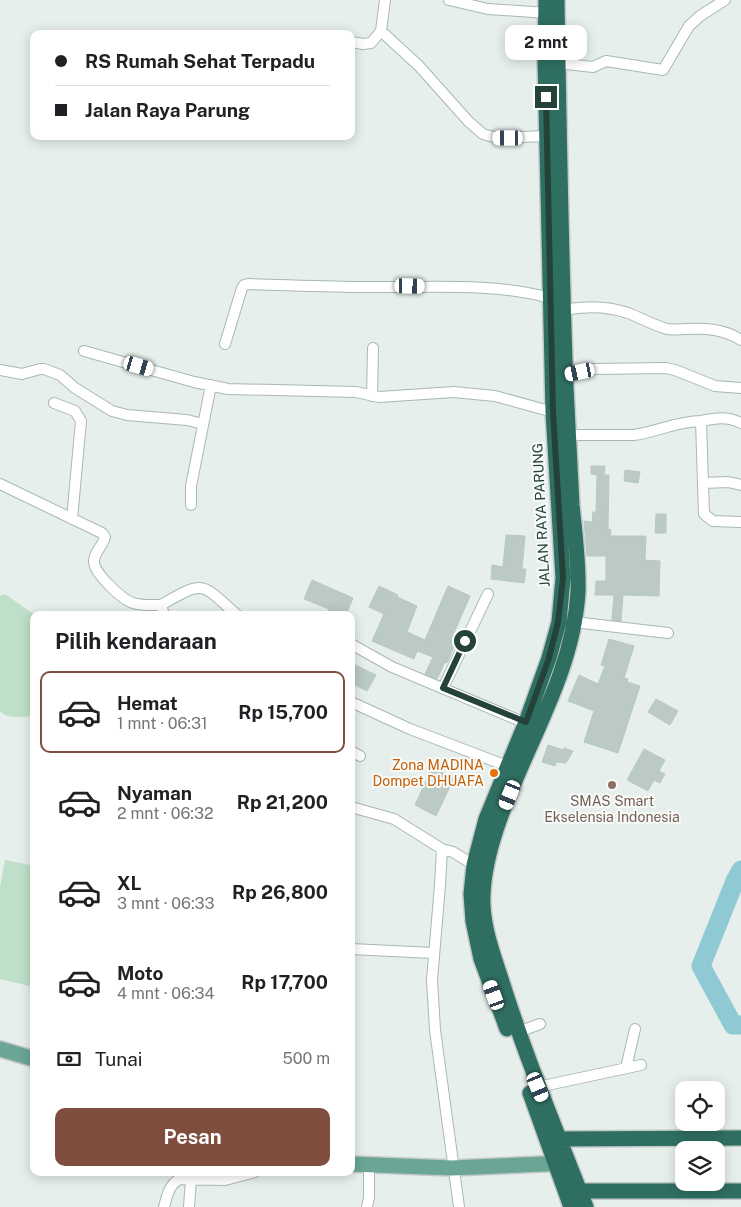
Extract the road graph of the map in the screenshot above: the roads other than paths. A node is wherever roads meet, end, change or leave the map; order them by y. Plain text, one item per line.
1 (385, 0) edge
2 (449, 0) edge
3 (556, 0) edge
4 (725, 0) edge
5 (547, 4) edge
6 (381, 32) junction
7 (355, 43) edge
8 (558, 63) junction
9 (535, 136) junction
10 (550, 298) junction
11 (564, 310) junction
12 (741, 340) edge
13 (224, 344) dead end
14 (373, 348) dead end
15 (84, 351) dead end
16 (0, 370) edge
17 (566, 375) junction
18 (211, 385) junction
19 (741, 388) edge
20 (372, 396) junction
21 (54, 403) dead end
22 (553, 412) junction
23 (701, 421) junction
24 (741, 423) edge
25 (203, 424) junction
26 (568, 435) junction
27 (703, 483) junction
28 (0, 484) edge
29 (741, 485) edge
30 (190, 505) dead end
31 (72, 519) junction
32 (741, 522) edge
33 (488, 594) dead end
34 (162, 610) edge
35 (233, 611) edge
36 (574, 622) junction
37 (668, 633) dead end
38 (355, 646) edge
39 (443, 688) junction
40 (355, 704) edge
41 (532, 725) junction
42 (507, 766) junction
43 (355, 808) edge
44 (447, 850) junction
45 (474, 865) junction
46 (355, 949) edge
47 (433, 953) junction
48 (540, 1024) dead end
49 (635, 1029) dead end
50 (518, 1032) junction
51 (0, 1049) edge
52 (30, 1059) edge
53 (640, 1065) dead end
54 (626, 1068) junction
55 (538, 1087) junction
56 (741, 1138) edge
57 (554, 1139) junction
58 (562, 1163) junction
59 (355, 1164) edge
60 (369, 1166) junction
61 (455, 1168) junction
62 (240, 1176) edge
63 (191, 1179) junction
64 (572, 1191) junction
65 (741, 1191) edge
66 (164, 1207) edge
67 (189, 1207) edge
68 (367, 1207) edge
69 (459, 1207) edge
70 (571, 1207) edge
71 (586, 1207) edge

1 - 6 street
2 - 5 street
3 - 8 highway, JALAN RAYA PARUNG
4 - 8 street
5 - 9 highway, JALAN RAYA PARUNG
6 - 7 street
6 - 9 street
8 - 11 highway, JALAN RAYA PARUNG
9 - 10 highway, JALAN RAYA PARUNG
10 - 13 street
10 - 22 highway, JALAN RAYA PARUNG
11 - 12 street
11 - 17 highway, JALAN RAYA PARUNG
14 - 20 street
15 - 18 street
16 - 25 street
17 - 19 street
17 - 26 highway, JALAN RAYA PARUNG
18 - 20 street
18 - 25 street
20 - 22 street
21 - 31 street
22 - 41 highway, JALAN RAYA PARUNG
23 - 24 street
23 - 26 street
23 - 27 street
25 - 30 street
26 - 36 highway, JALAN RAYA PARUNG
27 - 29 street
27 - 32 street
28 - 31 street
31 - 34 street
33 - 39 street
34 - 35 street
36 - 37 street
36 - 41 highway, JALAN RAYA PARUNG
38 - 39 street
39 - 41 street
40 - 42 street
41 - 42 highway, JALAN RAYA PARUNG
41 - 50 highway, JALAN RAYA PARUNG
42 - 45 highway, JALAN RAYA PARUNG
43 - 44 street
44 - 45 street
44 - 47 street
45 - 57 highway, JALAN RAYA PARUNG
46 - 47 street
47 - 61 street
48 - 50 street
49 - 54 street
50 - 55 highway, JALAN RAYA PARUNG
51 - 52 main road
53 - 54 street
54 - 55 street
55 - 57 highway, JALAN RAYA PARUNG
56 - 57 highway
57 - 58 highway, JALAN RAYA PARUNG
58 - 61 main road
58 - 64 highway, JALAN RAYA PARUNG
59 - 60 main road
60 - 61 main road
60 - 68 street
61 - 69 street
62 - 63 street
63 - 66 street
63 - 67 street
64 - 65 highway
64 - 70 highway, JALAN RAYA PARUNG
64 - 71 highway, JALAN RAYA PARUNG

